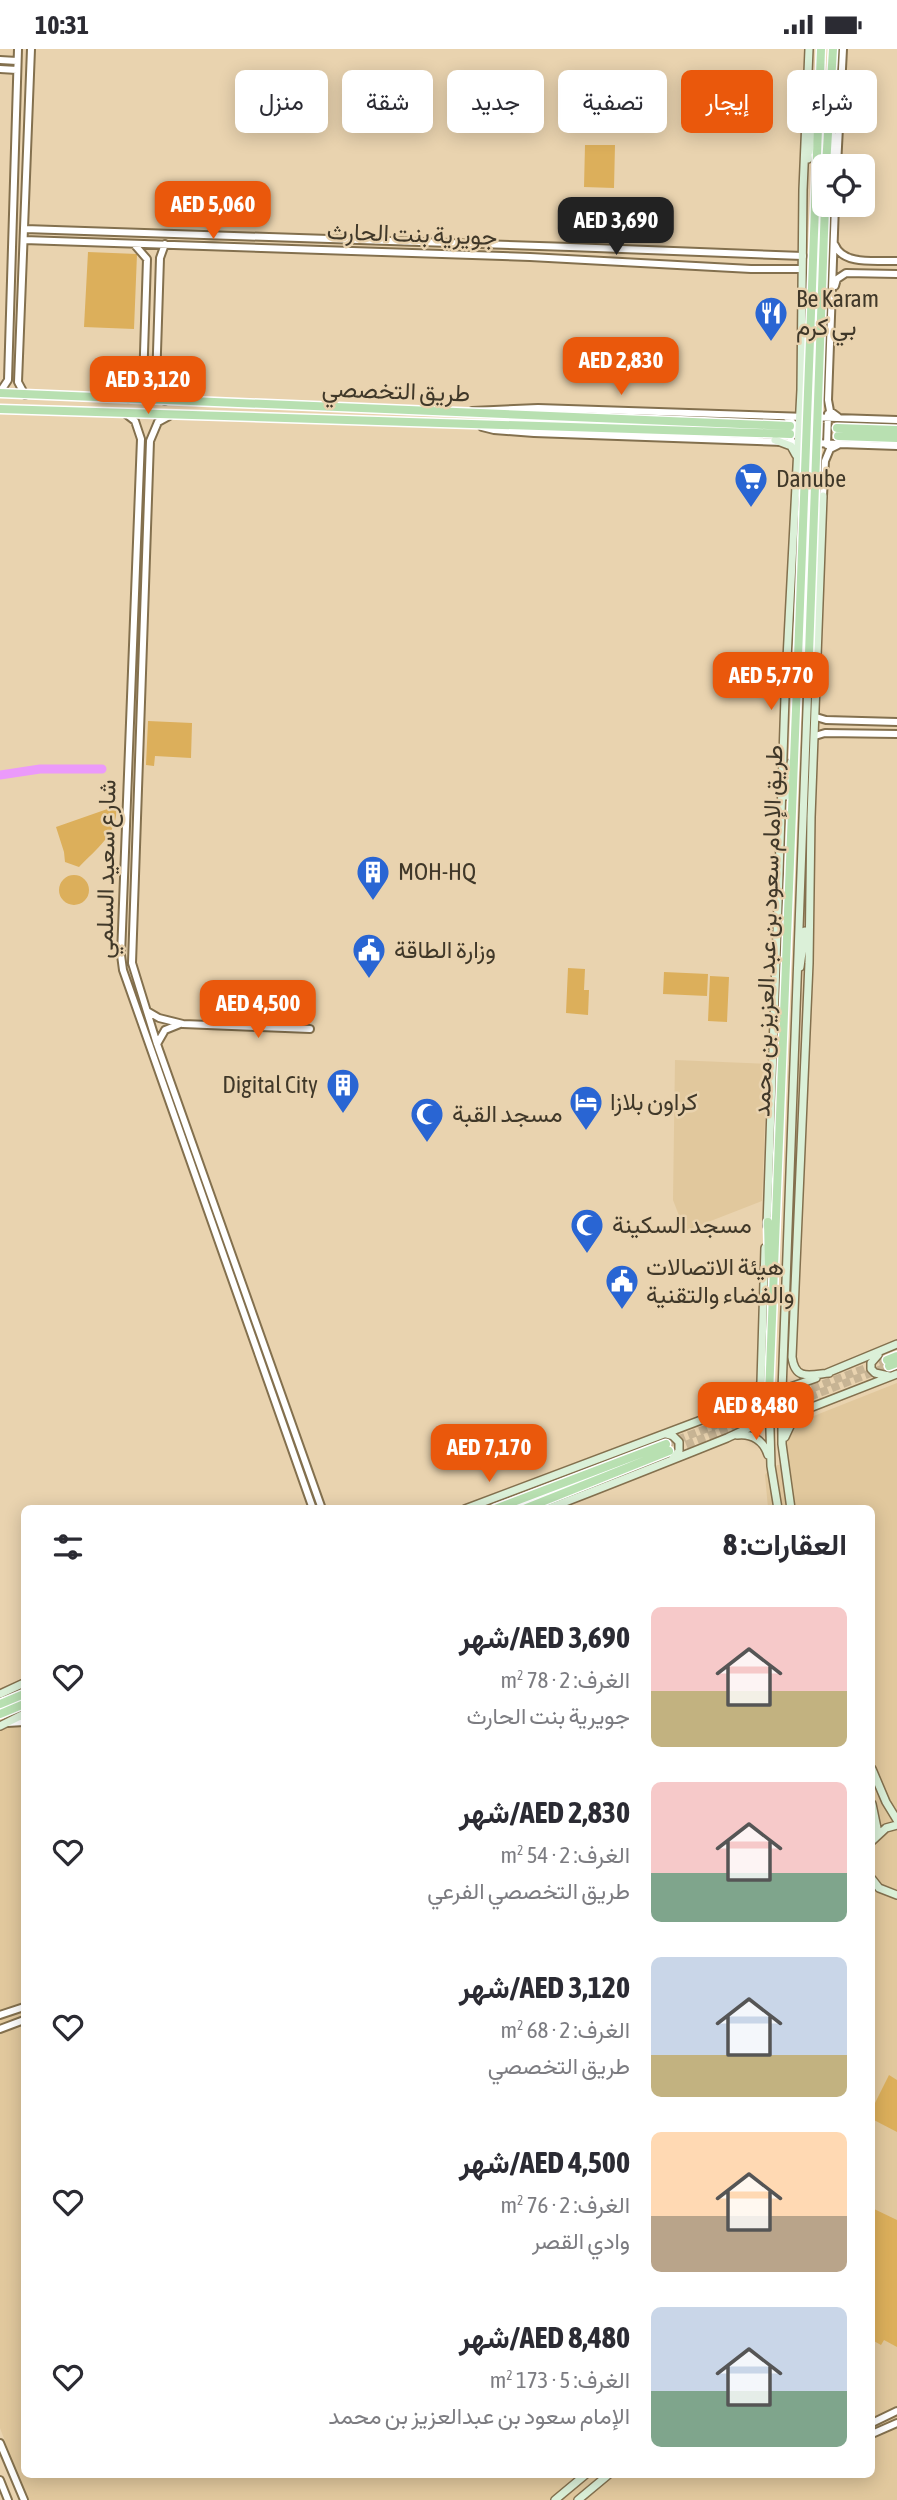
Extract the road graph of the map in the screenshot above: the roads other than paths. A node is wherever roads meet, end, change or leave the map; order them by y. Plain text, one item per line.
1 (18, 49) edge
2 (32, 49) edge
3 (809, 49) edge
4 (821, 49) edge
5 (833, 49) edge
6 (843, 49) edge
7 (3, 60) edge
8 (17, 61) junction
9 (820, 66) junction
10 (4, 69) edge
11 (17, 70) junction
12 (832, 70) edge
13 (29, 104) junction
14 (16, 105) junction
15 (829, 133) edge
16 (833, 133) edge
17 (827, 154) edge
18 (834, 154) edge
19 (836, 154) edge
20 (16, 169) junction
21 (27, 170) junction
22 (803, 190) junction
23 (825, 217) edge
24 (835, 217) edge
25 (24, 229) junction
26 (34, 230) junction
27 (220, 236) junction
28 (232, 236) junction
29 (834, 236) junction
30 (24, 240) junction
31 (35, 240) junction
32 (134, 244) junction
33 (165, 244) junction
34 (219, 246) junction
35 (231, 247) junction
36 (623, 249) junction
37 (635, 250) junction
38 (780, 256) junction
39 (803, 257) junction
40 (160, 258) junction
41 (147, 259) junction
42 (868, 260) junction
43 (897, 261) edge
44 (622, 262) junction
45 (635, 263) junction
46 (779, 269) junction
47 (802, 269) junction
48 (867, 274) junction
49 (897, 274) edge
50 (832, 298) junction
51 (11, 308) junction
52 (20, 308) junction
53 (20, 321) junction
54 (10, 322) junction
55 (9, 340) junction
56 (19, 341) junction
57 (800, 361) junction
58 (830, 363) junction
59 (8, 380) junction
60 (19, 382) junction
61 (156, 383) junction
62 (143, 384) junction
63 (801, 390) junction
64 (0, 393) edge
65 (25, 395) junction
66 (128, 400) junction
67 (828, 400) junction
68 (165, 401) junction
69 (0, 409) edge
70 (463, 413) junction
71 (126, 414) junction
72 (169, 415) junction
73 (782, 416) junction
74 (799, 416) junction
75 (828, 417) junction
76 (847, 418) junction
77 (897, 420) edge
78 (480, 426) junction
79 (897, 430) edge
80 (897, 438) edge
81 (141, 439) junction
82 (775, 440) junction
83 (150, 441) junction
84 (799, 442) junction
85 (827, 443) junction
86 (844, 443) junction
87 (897, 446) edge
88 (798, 460) junction
89 (825, 461) junction
90 (140, 463) junction
91 (149, 464) junction
92 (823, 496) joint
93 (136, 568) junction
94 (147, 569) junction
95 (808, 682) joint
96 (816, 717) junction
97 (826, 720) junction
98 (897, 722) edge
99 (825, 733) junction
100 (897, 734) edge
101 (815, 736) junction
102 (792, 756) junction
103 (804, 759) junction
104 (811, 817) junction
105 (782, 820) junction
106 (808, 904) junction
107 (795, 1003) junction
108 (146, 1010) junction
109 (183, 1024) junction
110 (310, 1030) dead end
111 (157, 1044) junction
112 (768, 1222) junction
113 (795, 1297) junction
114 (772, 1309) junction
115 (783, 1343) junction
116 (897, 1344) edge
117 (886, 1348) junction
118 (897, 1356) edge
119 (891, 1363) tunnel mouth
120 (829, 1373) junction
121 (895, 1375) edge
122 (782, 1391) junction
123 (769, 1395) junction
124 (749, 1402) junction
125 (807, 1409) junction
126 (783, 1413) junction
127 (769, 1418) junction
128 (660, 1436) junction
129 (730, 1436) junction
130 (782, 1444) junction
131 (666, 1461) junction
132 (771, 1466) junction
133 (788, 1492) junction
134 (776, 1495) junction
135 (312, 1505) edge
136 (321, 1505) edge
137 (476, 1505) edge
138 (506, 1505) edge
139 (533, 1505) edge
140 (557, 1505) edge
141 (777, 1505) edge
142 (790, 1505) edge
143 (21, 1684) edge
144 (0, 1694) edge
145 (21, 1695) edge
146 (0, 1704) edge
147 (21, 1705) edge
148 (0, 1714) edge
149 (21, 1715) edge
150 (21, 1722) edge
151 (3, 1724) edge
152 (875, 1776) edge
153 (875, 1818) edge
154 (897, 1823) edge
155 (878, 1833) junction
156 (875, 1837) edge
157 (876, 1888) edge
158 (897, 1895) edge
159 (21, 2008) edge
160 (0, 2015) edge
161 (21, 2021) edge
162 (0, 2029) edge
163 (897, 2411) edge
164 (875, 2422) edge
165 (897, 2423) edge
166 (875, 2433) edge
167 (0, 2443) edge
168 (581, 2478) edge
169 (604, 2478) edge
170 (0, 2480) edge
171 (8, 2500) edge
172 (24, 2500) edge
173 (555, 2500) edge
174 (578, 2500) edge

1 - 8 street
2 - 13 street
3 - 22 main road
4 - 9 main road, طريق الإمام سعود بن عبد العزيز بن محمد
5 - 12 main road
6 - 19 street
7 - 8 street
7 - 10 street
8 - 11 street
9 - 22 main road
9 - 102 main road, طريق الإمام سعود بن عبد العزيز بن محمد, bridge
10 - 11 street
11 - 14 street
13 - 14 street
13 - 21 street
14 - 20 street
15 - 17 main road
16 - 18 street
20 - 21 street
20 - 51 street
21 - 25 street
22 - 39 main road
23 - 95 main road, طريق الإمام سعود بن عبد العزيز بن محمد, bridge
24 - 29 street
25 - 26 street, جويرية بنت الحارث
25 - 30 street
26 - 27 street, جويرية بنت الحارث
26 - 31 street
27 - 28 street, جويرية بنت الحارث
27 - 34 street
28 - 35 street
28 - 36 street, جويرية بنت الحارث
29 - 42 street
29 - 50 street
30 - 31 street, جويرية بنت الحارث
30 - 52 street
31 - 32 street, جويرية بنت الحارث
32 - 33 street, جويرية بنت الحارث
32 - 41 street
33 - 34 street, جويرية بنت الحارث
33 - 40 street
34 - 35 street, جويرية بنت الحارث
35 - 44 street, جويرية بنت الحارث
36 - 37 street, جويرية بنت الحارث
36 - 44 street
37 - 38 street, جويرية بنت الحارث
37 - 45 street
38 - 39 street, جويرية بنت الحارث
38 - 46 street
39 - 47 main road
40 - 41 street
40 - 61 street
41 - 62 street
42 - 43 street
42 - 48 street
44 - 45 street, جويرية بنت الحارث
45 - 46 street, جويرية بنت الحارث
46 - 47 street, جويرية بنت الحارث
47 - 57 main road
48 - 49 street
48 - 50 street
50 - 58 street
51 - 52 street
51 - 54 street
52 - 53 street
53 - 54 street
53 - 56 street
54 - 55 street
55 - 56 street
55 - 59 street
56 - 60 street
57 - 58 street
57 - 63 main road
58 - 67 street
59 - 60 street
59 - 64 street
60 - 65 street
61 - 62 street
61 - 68 street
62 - 66 street
63 - 73 street
63 - 74 main road
64 - 65 main road, طريق التخصصي
65 - 66 main road, طريق التخصصي
66 - 68 main road, طريق التخصصي
67 - 75 street
67 - 76 street
68 - 70 main road, طريق التخصصي
69 - 71 main road, طريق التخصصي
70 - 73 street
70 - 78 main road, طريق التخصصي
71 - 72 main road, طريق التخصصي
71 - 81 street
72 - 78 main road, طريق التخصصي
72 - 83 street
73 - 74 street
73 - 82 street
74 - 75 street
74 - 84 main road
75 - 76 street
75 - 85 street
76 - 77 street
76 - 86 street
78 - 82 street
79 - 80 main road
81 - 83 street
81 - 90 street, شارع سعيد السلمي
82 - 84 street
82 - 88 main road
83 - 91 street, شارع سعيد السلمي
84 - 85 street
84 - 88 main road
85 - 86 street
85 - 89 street
86 - 87 street
86 - 89 street
88 - 105 main road
89 - 92 street
90 - 91 street
90 - 93 street, شارع سعيد السلمي
91 - 94 street, شارع سعيد السلمي
92 - 96 main road
93 - 94 street
93 - 135 street, شارع سعيد السلمي
94 - 108 street, شارع سعيد السلمي
95 - 103 main road, طريق الإمام سعود بن عبد العزيز بن محمد
96 - 97 street
96 - 101 main road
97 - 98 street
97 - 99 street
99 - 100 street
99 - 101 street
101 - 104 main road
102 - 105 main road
102 - 114 main road, طريق الإمام سعود بن عبد العزيز بن محمد
103 - 104 main road
103 - 107 main road, طريق الإمام سعود بن عبد العزيز بن محمد
104 - 106 main road
105 - 112 main road
106 - 107 main road
106 - 113 main road
107 - 115 main road, طريق الإمام سعود بن عبد العزيز بن محمد
108 - 109 street
108 - 111 street, شارع سعيد السلمي
109 - 110 street
109 - 111 street
111 - 136 street, شارع سعيد السلمي
112 - 114 main road
112 - 124 main road
113 - 115 main road
113 - 120 main road
114 - 123 main road, طريق الإمام سعود بن عبد العزيز بن محمد
115 - 122 main road, طريق الإمام سعود بن عبد العزيز بن محمد
116 - 117 main road
117 - 120 main road
117 - 121 main road
118 - 119 main road
120 - 122 main road
121 - 125 main road
122 - 123 main road
122 - 126 main road, طريق الإمام سعود بن عبد العزيز بن محمد
123 - 124 main road
123 - 127 main road
124 - 128 main road
125 - 126 main road
125 - 130 main road
126 - 127 main road
126 - 130 main road, طريق الإمام سعود بن عبد العزيز بن محمد
127 - 129 main road
127 - 132 main road
128 - 131 main road
128 - 137 main road
129 - 131 main road
129 - 132 main road
130 - 133 main road, طريق الإمام سعود بن عبد العزيز بن محمد
131 - 140 main road
132 - 134 main road
133 - 134 main road
133 - 142 main road, طريق الإمام سعود بن عبد العزيز بن محمد
134 - 141 main road
138 - 139 main road
143 - 144 main road
145 - 146 main road
147 - 148 main road
149 - 151 main road
150 - 151 street
152 - 154 main road
153 - 155 main road
154 - 155 main road
155 - 156 main road
157 - 158 main road
159 - 160 street
161 - 162 street
163 - 164 street
165 - 166 street
167 - 172 street
168 - 173 main road
169 - 174 main road
170 - 171 street

